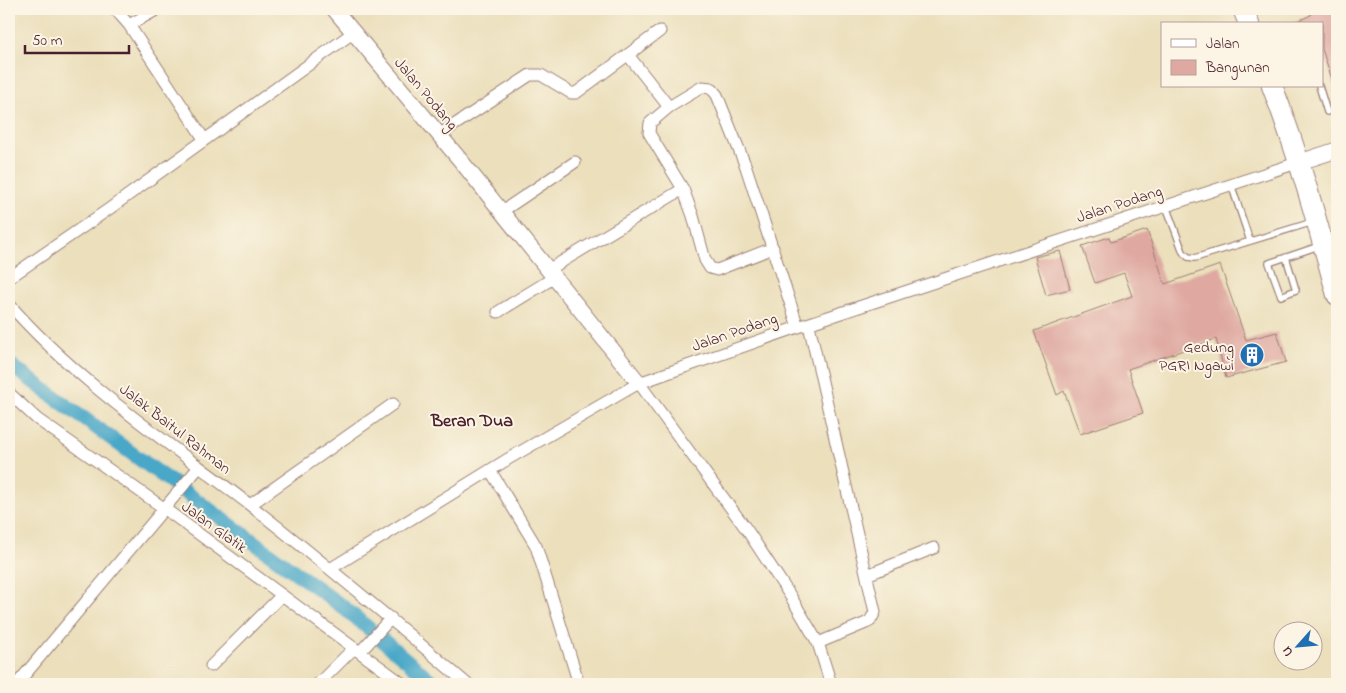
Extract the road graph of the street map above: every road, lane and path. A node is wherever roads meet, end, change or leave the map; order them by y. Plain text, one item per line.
1 (115, 9) edge
2 (158, 9) edge
3 (334, 9) edge
4 (1243, 9) edge
5 (1248, 22) edge
6 (129, 26) junction
7 (660, 31) dead end
8 (354, 32) junction
9 (628, 55) junction
10 (1274, 88) edge
11 (1320, 88) edge
12 (669, 107) junction
13 (1327, 112) dead end
14 (439, 135) junction
15 (204, 139) junction
16 (1337, 150) edge
17 (575, 162) dead end
18 (1300, 162) junction
19 (1231, 184) junction
20 (682, 189) junction
21 (1166, 206) junction
22 (501, 212) junction
23 (1317, 221) junction
24 (1250, 241) junction
25 (1324, 244) junction
26 (773, 248) junction
27 (1286, 257) junction
28 (551, 273) junction
29 (9, 278) edge
30 (1337, 296) edge
31 (9, 304) edge
32 (498, 312) dead end
33 (803, 326) junction
34 (639, 383) junction
35 (9, 393) edge
36 (393, 404) dead end
37 (199, 467) junction
38 (490, 470) junction
39 (250, 505) junction
40 (165, 509) junction
41 (934, 548) dead end
42 (330, 569) junction
43 (867, 575) junction
44 (282, 595) junction
45 (390, 618) junction
46 (818, 643) junction
47 (357, 650) junction
48 (211, 666) dead end
49 (17, 684) edge
50 (318, 684) edge
51 (403, 684) edge
52 (467, 684) edge
53 (579, 684) edge
54 (831, 684) edge

1 - 6 street
2 - 6 street
3 - 8 street, Jalan Podang
4 - 5 highway
6 - 15 street
7 - 9 street
8 - 14 street, Jalan Podang
8 - 15 street
9 - 12 street
9 - 14 street
10 - 18 highway
11 - 13 lane
12 - 20 street
12 - 26 street
14 - 22 street, Jalan Podang
15 - 29 street
16 - 18 street
17 - 22 street
18 - 19 street, Jalan Podang
18 - 23 highway
19 - 21 street, Jalan Podang
19 - 24 lane
20 - 26 street
20 - 28 street
21 - 24 lane
21 - 33 street, Jalan Podang
22 - 28 street, Jalan Podang
23 - 24 lane
23 - 25 highway
25 - 27 lane
25 - 30 highway
26 - 33 street
27 - 27 lane
28 - 32 street
28 - 34 street, Jalan Podang
31 - 37 street, Jalak Baitul Rahman
33 - 34 street, Jalan Podang
33 - 43 street
34 - 38 street
34 - 46 street
35 - 40 street, Jalan Glatik
36 - 39 street
37 - 39 street, Jalak Baitul Rahman
37 - 40 street
38 - 42 street
38 - 53 street
39 - 42 street, Jalak Baitul Rahman
40 - 44 street, Jalan Glatik
40 - 49 street
41 - 43 street
42 - 45 street, Jalak Baitul Rahman
43 - 46 street
44 - 47 street, Jalan Glatik
44 - 48 street
45 - 47 street
45 - 52 street, Jalak Baitul Rahman
46 - 54 street
47 - 50 street
47 - 51 street, Jalan Glatik

